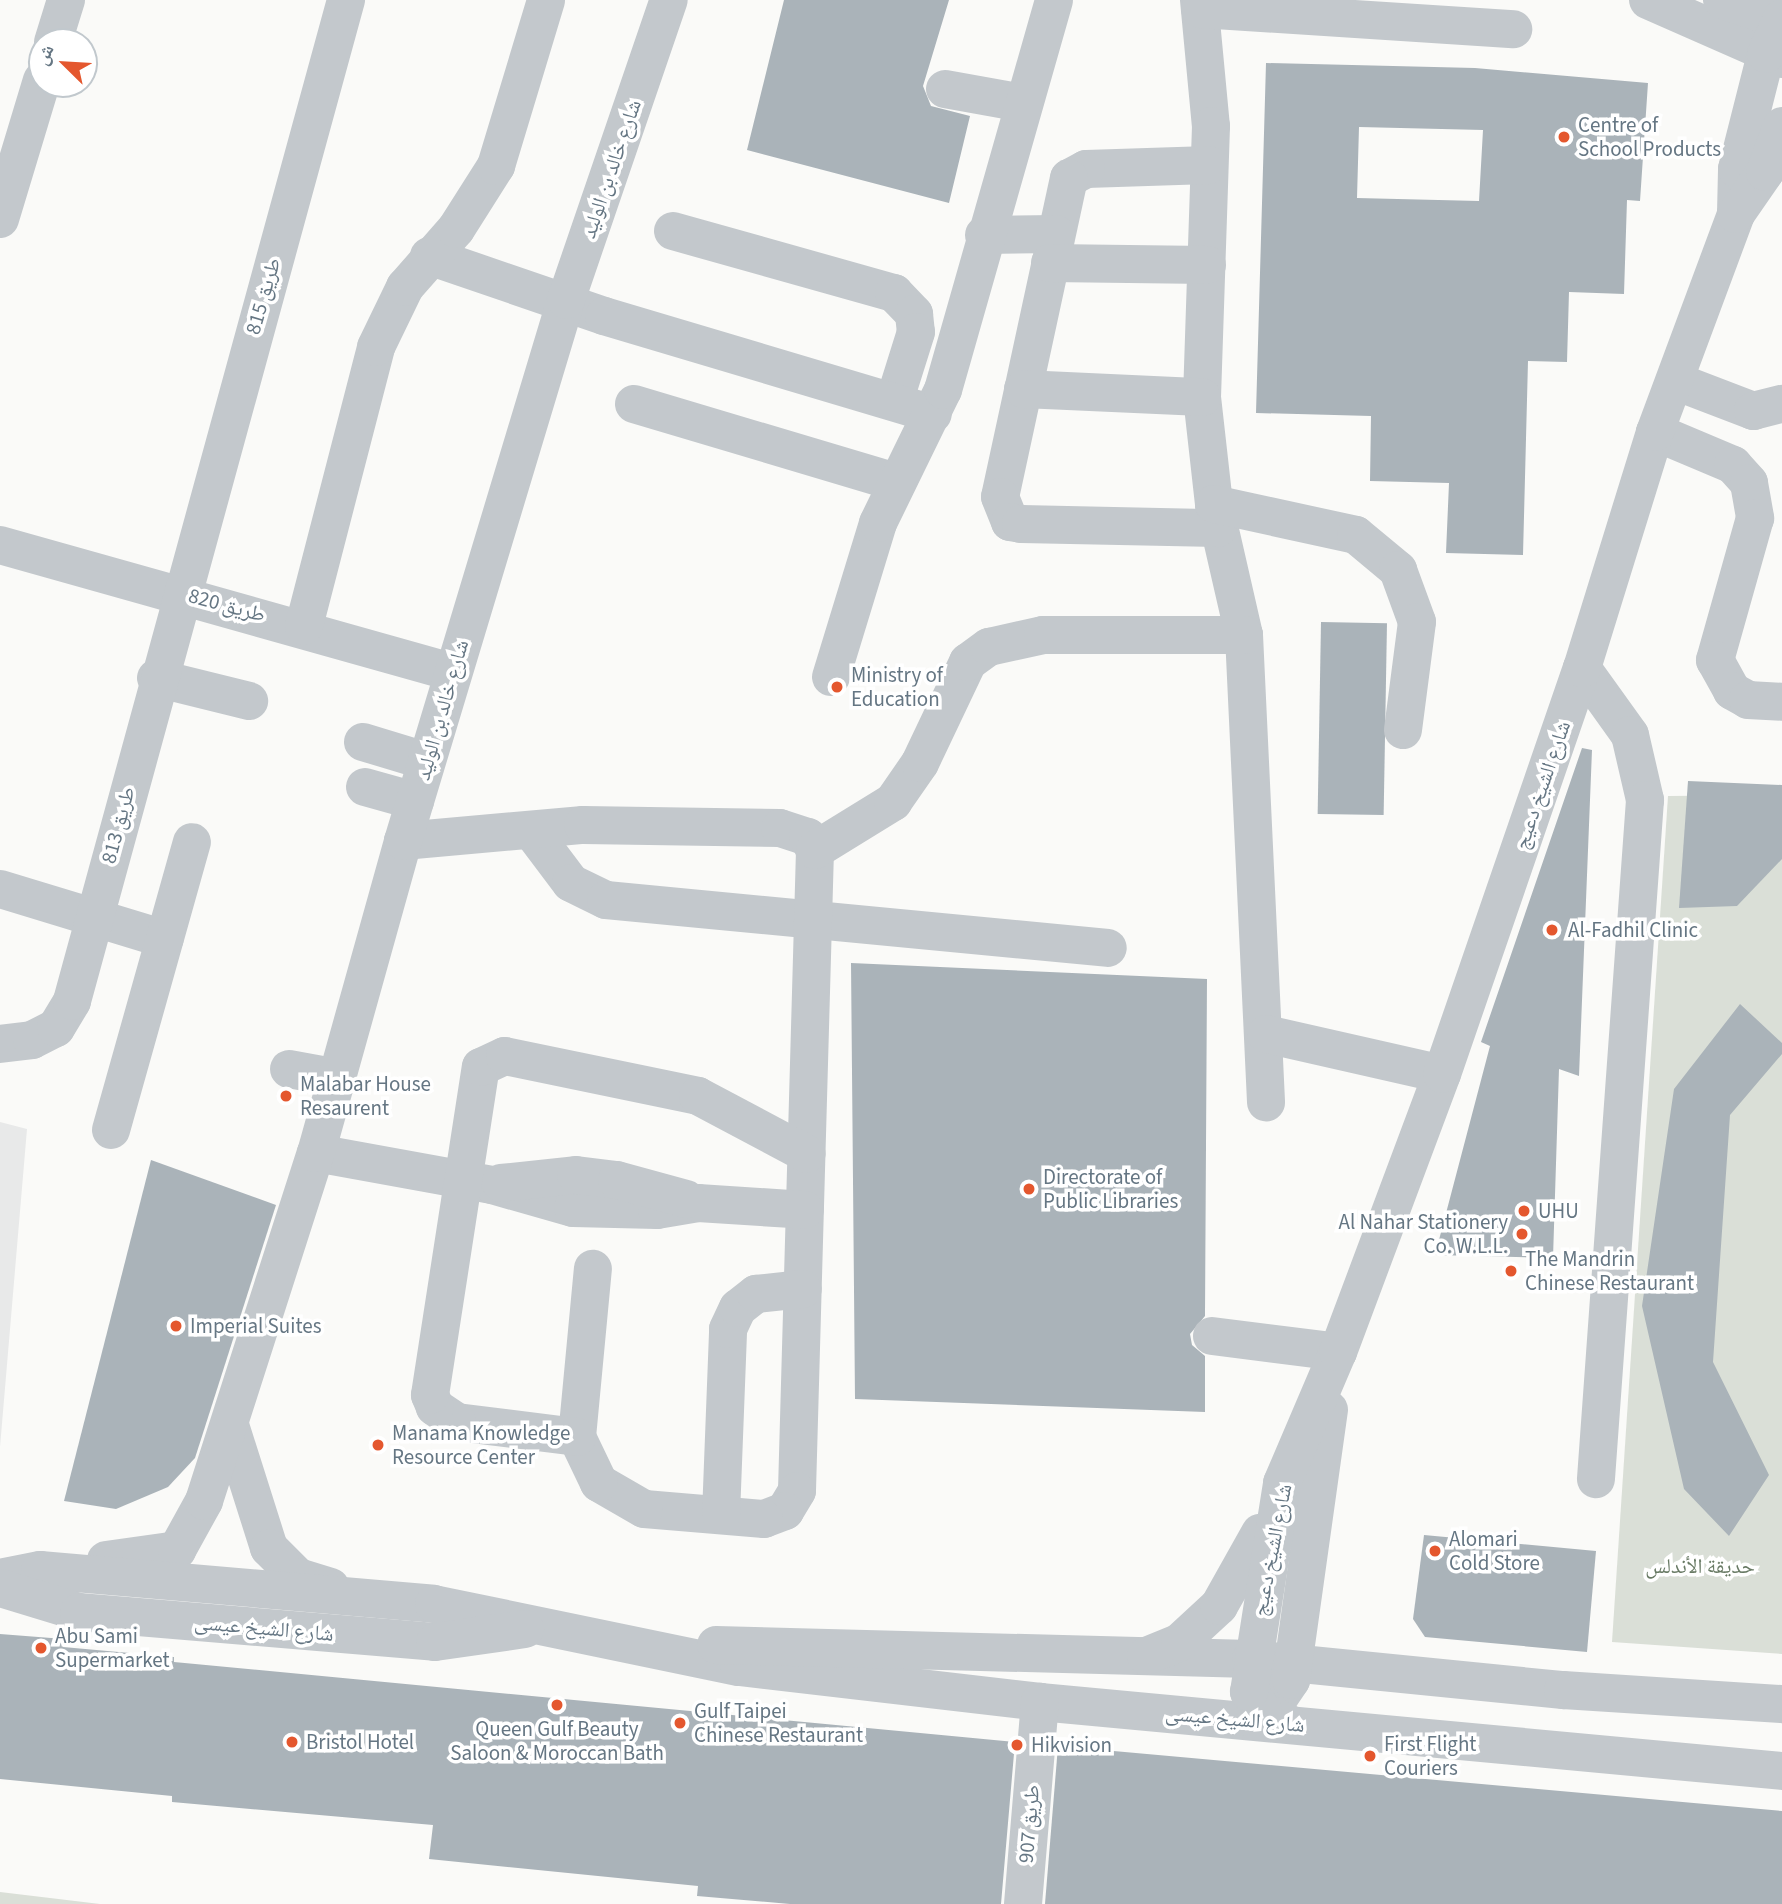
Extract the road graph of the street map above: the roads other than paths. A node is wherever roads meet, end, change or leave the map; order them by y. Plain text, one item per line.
1 (66, 0) edge
2 (346, 0) edge
3 (546, 0) edge
4 (669, 0) edge
5 (1054, 0) edge
6 (1648, 0) edge
7 (1722, 0) edge
8 (1200, 4) edge
9 (57, 28) edge
10 (1513, 29) dead end
11 (1779, 34) edge
12 (945, 89) dead end
13 (32, 98) edge
14 (1023, 103) junction
15 (1782, 126) edge
16 (12, 136) edge
17 (1209, 165) junction
18 (1736, 214) junction
19 (0, 219) edge
20 (673, 231) dead end
21 (984, 235) junction
22 (1053, 248) junction
23 (429, 256) junction
24 (1207, 265) junction
25 (566, 300) junction
26 (1675, 381) junction
27 (1023, 389) junction
28 (1202, 397) junction
29 (894, 402) junction
30 (634, 404) dead end
31 (1782, 404) edge
32 (933, 414) junction
33 (1655, 432) junction
34 (896, 482) junction
35 (1216, 516) junction
36 (0, 545) edge
37 (180, 592) junction
38 (304, 626) junction
39 (1244, 635) junction
40 (1582, 668) junction
41 (452, 673) junction
42 (831, 677) dead end
43 (156, 678) junction
44 (249, 701) dead end
45 (1782, 702) edge
46 (1403, 730) dead end
47 (363, 742) dead end
48 (426, 761) junction
49 (365, 787) dead end
50 (415, 801) junction
51 (531, 830) junction
52 (402, 841) junction
53 (192, 842) dead end
54 (815, 850) junction
55 (0, 889) edge
56 (94, 919) junction
57 (813, 923) junction
58 (165, 939) junction
59 (1108, 948) dead end
60 (1266, 1034) junction
61 (16, 1042) edge
62 (289, 1069) dead end
63 (1442, 1074) junction
64 (338, 1078) junction
65 (1266, 1102) dead end
66 (111, 1130) dead end
67 (316, 1153) junction
68 (807, 1154) junction
69 (476, 1182) junction
70 (805, 1210) junction
71 (593, 1269) dead end
72 (803, 1289) junction
73 (1212, 1336) dead end
74 (1338, 1352) junction
75 (230, 1425) junction
76 (577, 1437) junction
77 (1595, 1479) dead end
78 (1282, 1483) junction
79 (721, 1515) junction
80 (40, 1570) junction
81 (0, 1578) edge
82 (0, 1588) edge
83 (371, 1598) junction
84 (531, 1628) junction
85 (689, 1656) junction
86 (1251, 1658) junction
87 (1125, 1660) junction
88 (1295, 1662) junction
89 (1040, 1702) junction
90 (1782, 1704) edge
91 (1260, 1718) junction
92 (1782, 1771) edge
93 (1023, 1904) edge

1 - 9 street
2 - 37 street, طريق 815
3 - 23 street
4 - 25 street, شارع خالد بن الوليد
5 - 14 street
6 - 11 street
7 - 11 street
8 - 10 street
8 - 17 street
11 - 18 street, شارع الشيخ دعيج
12 - 14 street
13 - 16 street
14 - 21 street
15 - 18 street, شارع الشيخ دعيج
16 - 19 street
17 - 22 street
17 - 24 street
18 - 26 street, شارع الشيخ دعيج
20 - 29 street
21 - 22 street
21 - 32 street
22 - 24 street
22 - 27 street
23 - 25 street
23 - 38 street
24 - 28 street
25 - 29 street
25 - 41 street, شارع خالد بن الوليد
26 - 31 street
26 - 33 street, شارع الشيخ دعيج
27 - 28 street
27 - 35 street
28 - 35 street
29 - 32 street
30 - 34 street
32 - 34 street
33 - 40 street, شارع الشيخ دعيج
33 - 45 street
34 - 42 street
35 - 39 street
35 - 46 street
36 - 37 street, طريق 820
37 - 38 street, طريق 820
37 - 43 street, طريق 813
38 - 41 street, طريق 820
39 - 54 street
39 - 60 street
40 - 63 street, شارع الشيخ دعيج
40 - 77 street
41 - 48 street, شارع خالد بن الوليد
43 - 44 street
43 - 56 street, طريق 813
47 - 48 street
48 - 50 street, شارع خالد بن الوليد
49 - 50 street
50 - 52 street, شارع خالد بن الوليد
51 - 52 street
51 - 54 street
51 - 57 street
52 - 64 street, شارع خالد بن الوليد
53 - 58 street
54 - 57 street
55 - 56 street
56 - 58 street
56 - 61 street, طريق 813
57 - 59 street
57 - 68 street
58 - 66 street
60 - 63 street
60 - 65 street
62 - 64 street
63 - 74 street, شارع الشيخ دعيج
64 - 67 street, شارع خالد بن الوليد
67 - 69 street
67 - 75 street, شارع خالد بن الوليد
68 - 69 street
68 - 70 street
69 - 70 street
69 - 76 street
70 - 72 street
71 - 76 street
72 - 79 street
72 - 79 street
73 - 74 street
74 - 78 street, شارع الشيخ دعيج
74 - 88 street, شارع الشيخ دعيج
75 - 80 street, شارع خالد بن الوليد
75 - 83 street
76 - 79 street
78 - 86 street, شارع الشيخ دعيج
78 - 87 street
80 - 81 street, شارع الشيخ عيسى
80 - 83 street, شارع الشيخ عيسى
82 - 84 street, شارع الشيخ عيسى
83 - 84 street, شارع الشيخ عيسى
84 - 85 street, شارع الشيخ عيسى
85 - 87 street
85 - 89 street, شارع الشيخ عيسى
86 - 87 street
86 - 88 street
86 - 91 street, شارع الشيخ دعيج
88 - 90 street
88 - 91 street, شارع الشيخ دعيج
89 - 91 street, شارع الشيخ عيسى
89 - 93 street, طريق 907
91 - 92 street, شارع الشيخ عيسى

